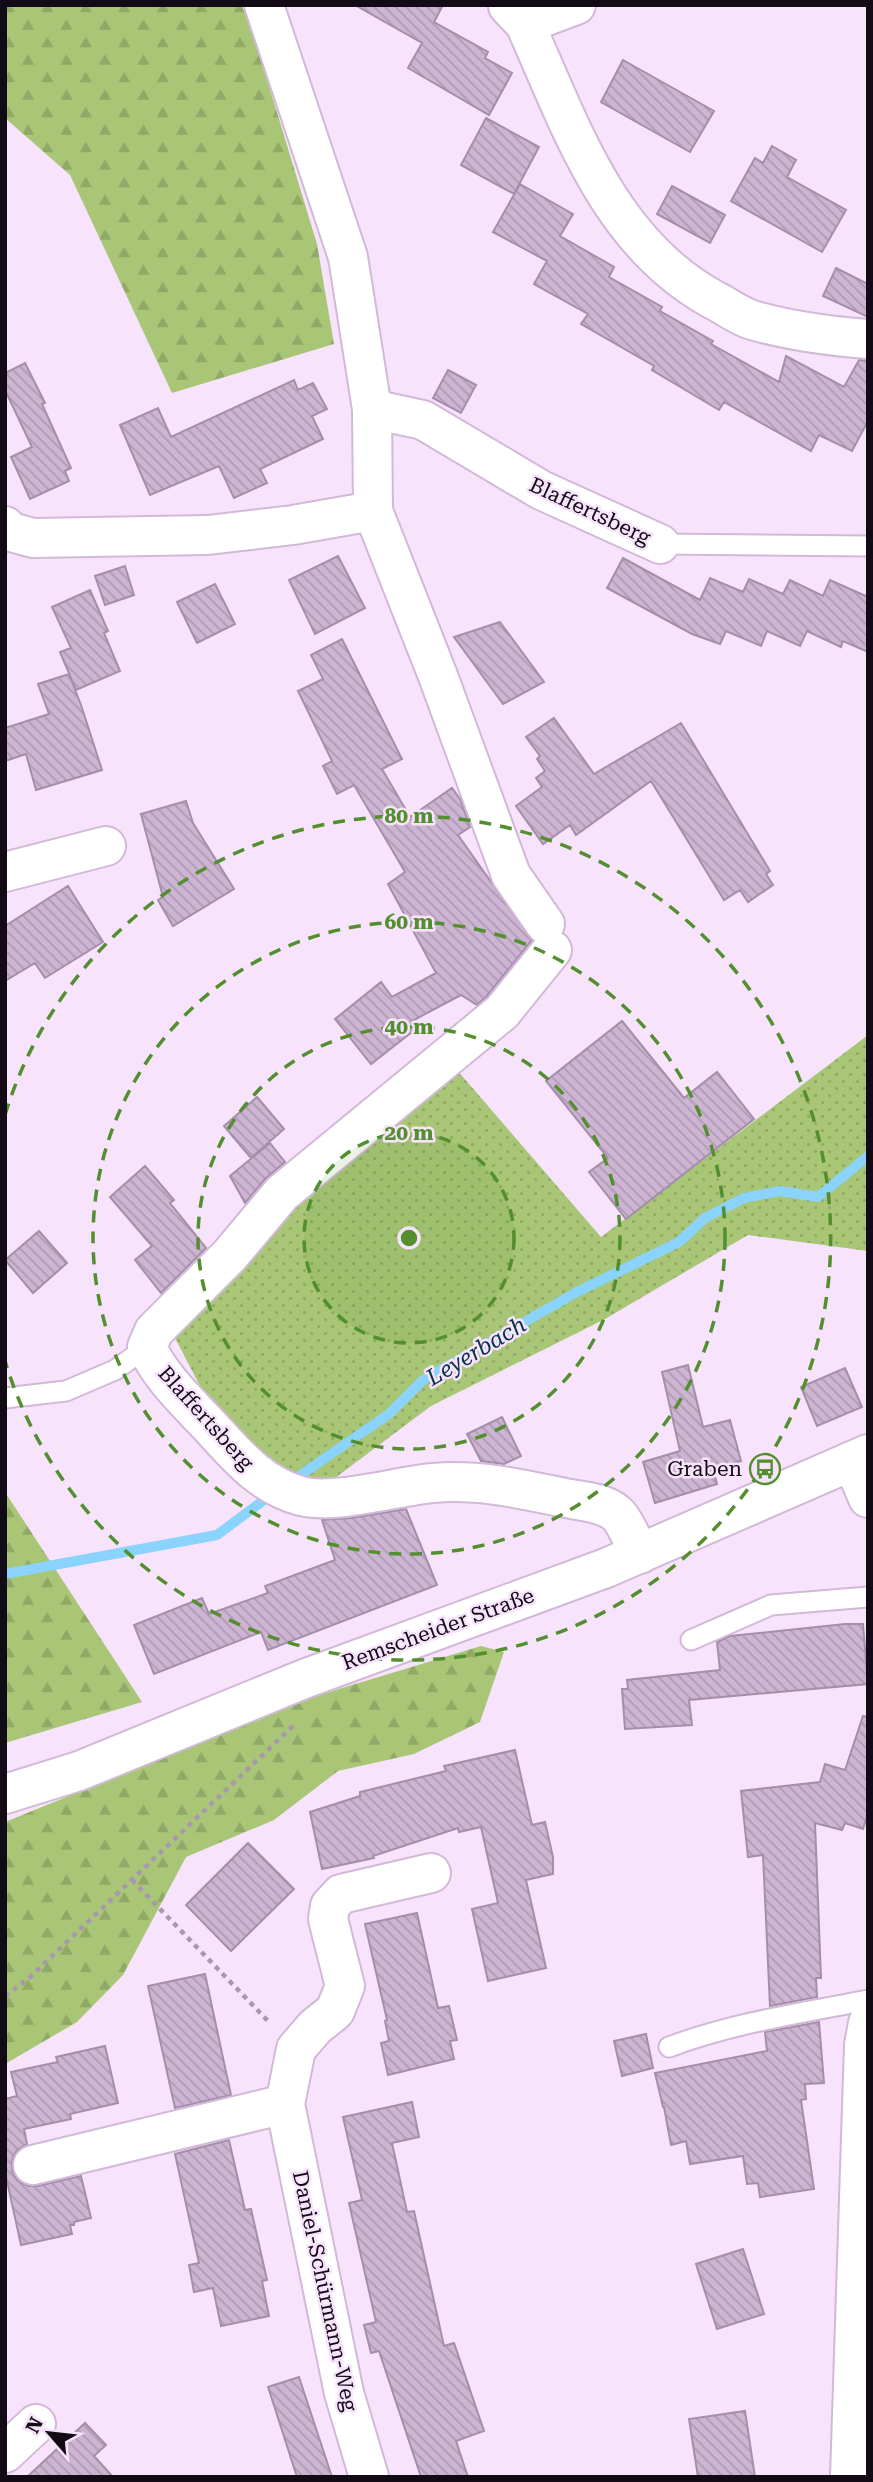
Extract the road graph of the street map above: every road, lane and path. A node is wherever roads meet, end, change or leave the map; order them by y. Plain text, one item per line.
1 (264, 5) edge
2 (576, 5) edge
3 (516, 15) edge
4 (868, 339) edge
5 (372, 409) junction
6 (373, 511) junction
7 (5, 526) edge
8 (660, 544) joint
9 (868, 546) edge
10 (106, 846) dead end
11 (5, 872) edge
12 (147, 1347) junction
13 (5, 1398) edge
14 (860, 1457) edge
15 (868, 1498) edge
16 (640, 1554) junction
17 (868, 1597) edge
18 (691, 1640) dead end
19 (304, 1679) junction
20 (5, 1794) edge
21 (431, 1873) dead end
22 (132, 1880) junction
23 (5, 1996) edge
24 (868, 2000) edge
25 (868, 2023) edge
26 (669, 2047) dead end
27 (296, 2049) junction
28 (285, 2104) junction
29 (33, 2165) dead end
30 (861, 2311) edge
31 (36, 2424) dead end
32 (5, 2453) edge
33 (369, 2477) edge
34 (850, 2477) edge

1 - 5 street, Blaffertsberg
2 - 3 street
3 - 4 street
5 - 6 street, Blaffertsberg
5 - 8 street, Blaffertsberg
6 - 7 street
6 - 12 street, Blaffertsberg
8 - 9 lane, Blaffertsberg
10 - 11 street
12 - 13 lane
12 - 16 street, Blaffertsberg
14 - 15 street
14 - 16 street, Remscheider Straße
16 - 19 street, Remscheider Straße
17 - 18 lane
19 - 20 street, Remscheider Straße
19 - 22 path
21 - 27 street
22 - 23 path
22 - 27 path
24 - 26 lane
25 - 30 street
27 - 28 street, Daniel-Schürmann-Weg
28 - 29 street
28 - 33 street, Daniel-Schürmann-Weg
30 - 34 street
31 - 32 street

